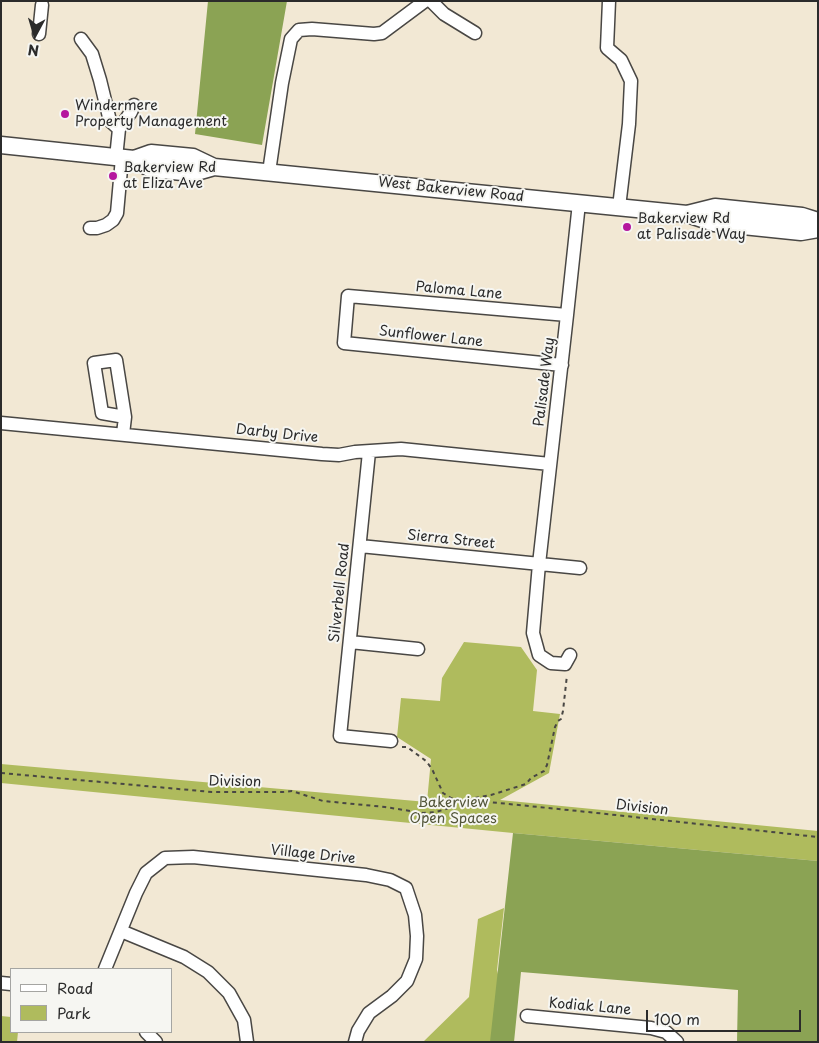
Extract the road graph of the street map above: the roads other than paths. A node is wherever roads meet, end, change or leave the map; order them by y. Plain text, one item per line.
1 (425, 1) edge
2 (431, 1) edge
3 (609, 1) edge
4 (42, 5) dead end
5 (475, 33) dead end
6 (39, 34) dead end
7 (81, 39) dead end
8 (134, 105) dead end
9 (119, 129) junction
10 (1, 145) edge
11 (124, 158) junction
12 (269, 172) junction
13 (579, 203) junction
14 (619, 207) junction
15 (687, 214) junction
16 (818, 221) edge
17 (90, 228) dead end
18 (818, 229) edge
19 (348, 296) joint
20 (568, 315) junction
21 (562, 365) junction
22 (125, 417) dead end
23 (1, 423) edge
24 (123, 434) junction
25 (369, 452) junction
26 (550, 464) junction
27 (360, 546) junction
28 (539, 564) junction
29 (580, 568) dead end
30 (350, 642) junction
31 (418, 649) dead end
32 (568, 659) road end
33 (391, 741) road end
34 (121, 930) junction
35 (105, 968) edge
36 (527, 1016) dead end
37 (147, 1033) edge
38 (156, 1042) edge
39 (247, 1042) edge
40 (355, 1042) edge
41 (677, 1042) edge

1 - 12 street
2 - 5 street
3 - 14 street
4 - 6 street
7 - 9 street
8 - 9 street
9 - 11 street
10 - 11 main road, West Bakerview Road
11 - 12 main road, West Bakerview Road
11 - 17 street
12 - 13 main road, West Bakerview Road
13 - 14 main road, West Bakerview Road
13 - 20 street, Palisade Way
14 - 15 main road, West Bakerview Road
15 - 16 main road, West Bakerview Road
15 - 18 main road, West Bakerview Road
19 - 20 street, Paloma Lane
19 - 21 street, Sunflower Lane
20 - 21 street, Palisade Way
21 - 26 street, Palisade Way
22 - 24 street
23 - 24 street, Darby Drive
24 - 25 street, Darby Drive
25 - 26 street, Darby Drive
25 - 27 street, Silverbell Road
26 - 28 street, Palisade Way
27 - 28 street, Sierra Street
27 - 30 street, Silverbell Road
28 - 29 street
28 - 32 street, Palisade Way
30 - 31 street
30 - 33 street, Silverbell Road
34 - 35 street, Village Drive
34 - 39 street
34 - 40 street, Village Drive
36 - 41 street, Kodiak Lane
37 - 38 street

